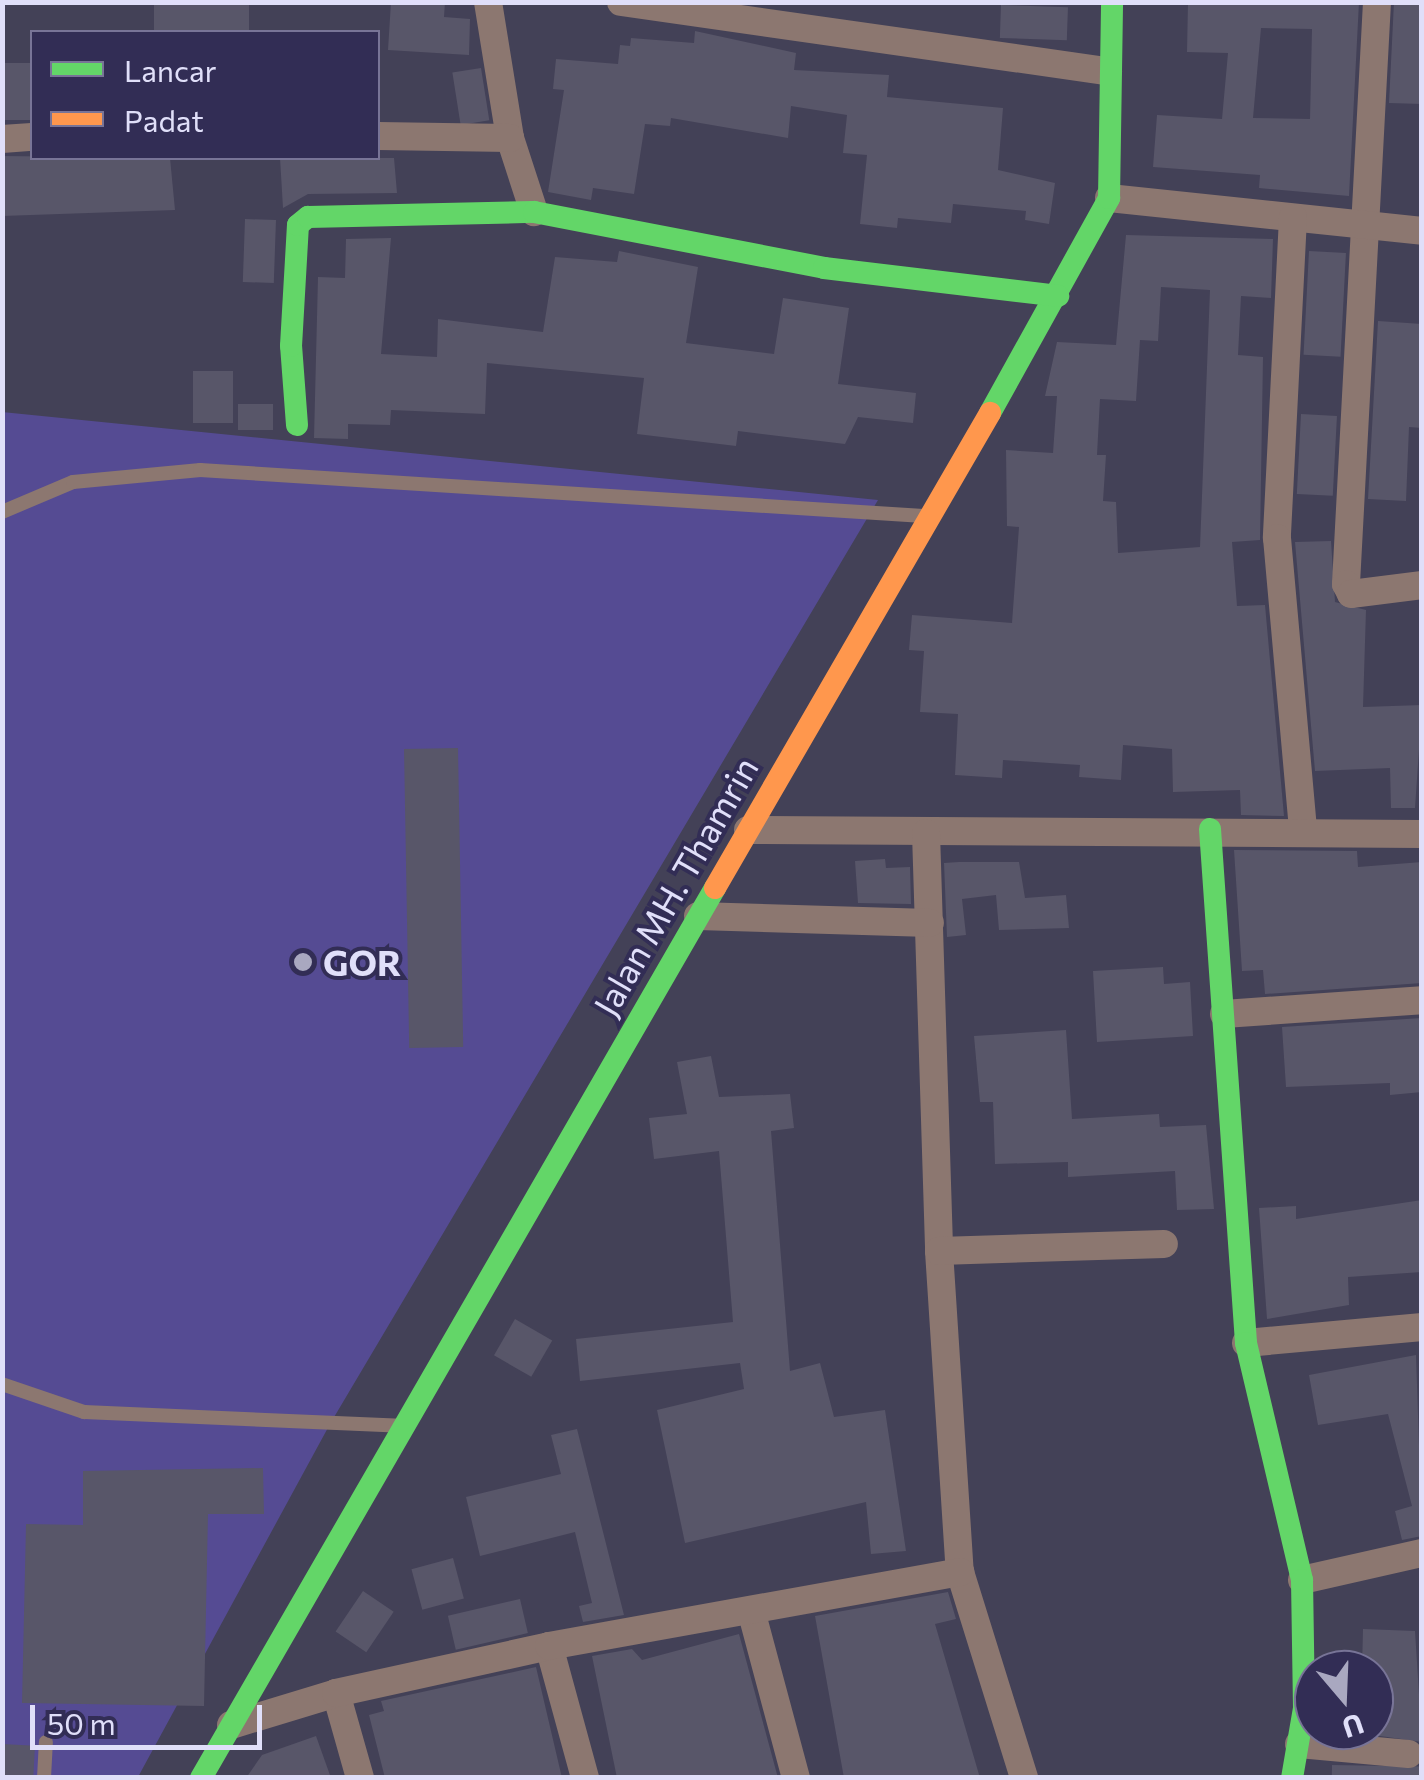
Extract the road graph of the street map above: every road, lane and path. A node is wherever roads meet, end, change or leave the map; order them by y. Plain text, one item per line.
1 (488, 2) edge
2 (621, 2) edge
3 (1112, 2) edge
4 (1377, 2) edge
5 (1108, 70) junction
6 (380, 136) edge
7 (30, 137) edge
8 (510, 138) junction
9 (2, 139) edge
10 (1109, 198) junction
11 (534, 212) junction
12 (1293, 218) junction
13 (1363, 226) junction
14 (1422, 231) edge
15 (1058, 296) junction
16 (297, 425) dead end
17 (2, 512) edge
18 (930, 516) junction
19 (1422, 584) edge
20 (1210, 829) junction
21 (748, 830) junction
22 (1303, 831) junction
23 (926, 833) junction
24 (1422, 834) edge
25 (698, 916) junction
26 (930, 923) junction
27 (1422, 1000) edge
28 (1224, 1014) junction
29 (1164, 1244) dead end
30 (939, 1250) junction
31 (1422, 1327) edge
32 (1246, 1343) junction
33 (2, 1384) edge
34 (403, 1426) junction
35 (1422, 1554) edge
36 (960, 1572) junction
37 (1302, 1580) junction
38 (752, 1614) junction
39 (549, 1646) junction
40 (1300, 1650) edge
41 (336, 1693) junction
42 (230, 1725) junction
43 (46, 1742) dead end
44 (1297, 1750) edge
45 (1365, 1750) edge
46 (1409, 1754) dead end
47 (44, 1778) edge
48 (201, 1778) edge
49 (360, 1778) edge
50 (585, 1778) edge
51 (796, 1778) edge
52 (1024, 1778) edge
53 (1292, 1778) edge

1 - 8 street
2 - 5 street
3 - 5 main road, Jalan MH. Thamrin
4 - 13 street
5 - 10 main road, Jalan MH. Thamrin
6 - 8 street
7 - 9 street
8 - 11 street
10 - 12 street
10 - 15 main road, Jalan MH. Thamrin
11 - 15 main road
11 - 16 main road
12 - 13 street
12 - 22 street
13 - 14 street
13 - 19 street
15 - 18 main road, Jalan MH. Thamrin
17 - 18 lane
18 - 21 main road, Jalan MH. Thamrin
20 - 22 street
20 - 23 street
20 - 28 main road
21 - 23 street
21 - 25 main road, Jalan MH. Thamrin
22 - 24 street
23 - 26 street
25 - 26 street
25 - 34 main road, Jalan MH. Thamrin
26 - 30 street
27 - 28 street
28 - 32 main road
29 - 30 street
30 - 36 street
31 - 32 street
32 - 37 main road
33 - 34 lane
34 - 42 main road, Jalan MH. Thamrin
35 - 37 street
36 - 38 street
36 - 52 street
37 - 40 main road
38 - 39 street
38 - 51 street
39 - 41 street
39 - 50 street
41 - 42 street
41 - 49 street
42 - 48 main road, Jalan MH. Thamrin
43 - 47 lane
44 - 53 main road
45 - 46 street

